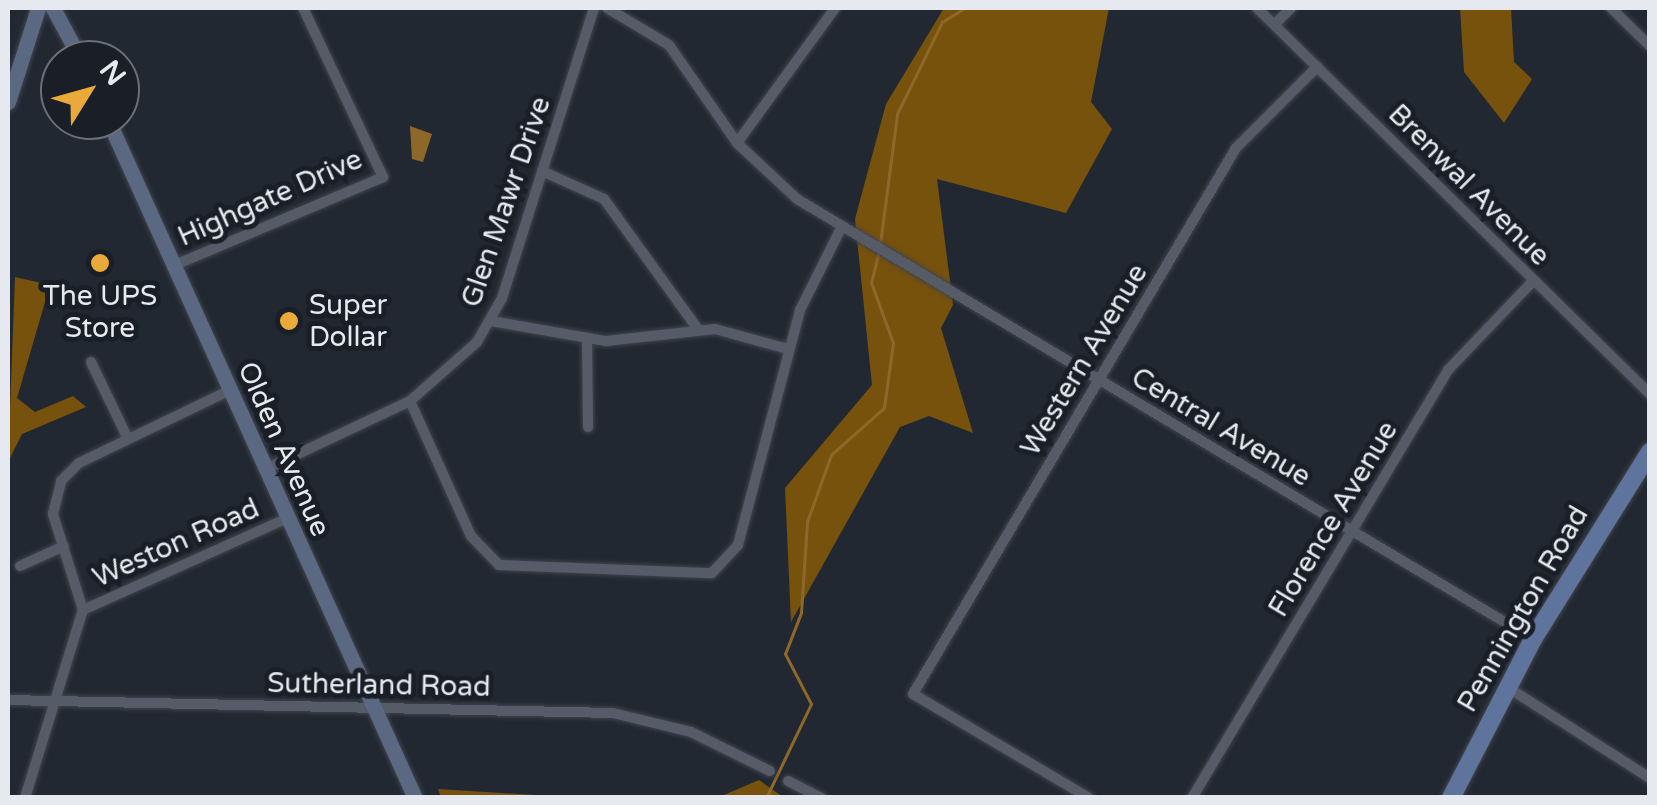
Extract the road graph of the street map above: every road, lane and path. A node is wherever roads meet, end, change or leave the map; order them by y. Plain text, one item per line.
1 (38, 8) edge
2 (53, 8) edge
3 (302, 8) edge
4 (594, 8) edge
5 (608, 8) edge
6 (834, 8) edge
7 (1258, 8) edge
8 (1290, 8) edge
9 (1611, 8) edge
10 (1275, 24) junction
11 (70, 40) edge
12 (1650, 46) edge
13 (1317, 67) junction
14 (8, 102) edge
15 (117, 140) edge
16 (737, 142) junction
17 (542, 171) junction
18 (842, 226) junction
19 (175, 264) junction
20 (1534, 280) junction
21 (490, 321) junction
22 (697, 328) junction
23 (587, 340) junction
24 (788, 349) junction
25 (91, 362) dead end
26 (1098, 380) junction
27 (230, 390) junction
28 (1650, 394) edge
29 (410, 401) junction
30 (588, 426) dead end
31 (128, 438) junction
32 (1647, 462) edge
33 (266, 468) junction
34 (288, 518) junction
35 (1352, 531) junction
36 (64, 546) junction
37 (20, 566) dead end
38 (83, 610) junction
39 (1533, 640) junction
40 (1506, 686) junction
41 (8, 700) edge
42 (56, 700) junction
43 (374, 708) junction
44 (770, 772) dead end
45 (1650, 778) edge
46 (788, 780) dead end
47 (25, 798) edge
48 (415, 798) edge
49 (822, 798) edge
50 (1090, 798) edge
51 (1192, 798) edge
52 (1451, 798) edge

1 - 14 main road
2 - 11 main road
3 - 19 street, Highgate Drive
4 - 17 street, Glen Mawr Drive
5 - 16 street, Central Avenue
6 - 16 street
7 - 10 street, Brenwal Avenue
8 - 10 street
9 - 12 street
10 - 13 street, Brenwal Avenue
13 - 20 street, Brenwal Avenue
13 - 26 street, Western Avenue
15 - 19 main road, Olden Avenue
16 - 18 street, Central Avenue
17 - 21 street, Glen Mawr Drive
17 - 22 street
18 - 24 street
18 - 26 street, Central Avenue
19 - 27 main road, Olden Avenue
20 - 28 street, Brenwal Avenue
20 - 35 street, Florence Avenue
21 - 23 street
21 - 29 street, Glen Mawr Drive
22 - 23 street
22 - 24 street
23 - 30 street
24 - 29 street
25 - 31 street
26 - 35 street, Central Avenue
26 - 50 street, Western Avenue
27 - 31 street
27 - 33 main road, Olden Avenue
29 - 33 street, Glen Mawr Drive
31 - 36 street
32 - 39 main road, Pennington Road
33 - 34 main road, Olden Avenue
34 - 38 street, Weston Road
34 - 43 main road, Olden Avenue
35 - 39 street, Central Avenue
35 - 51 street, Florence Avenue
36 - 37 street
36 - 38 street
38 - 42 street
39 - 40 main road, Pennington Road
40 - 45 street
40 - 52 main road, Pennington Road
41 - 42 street, Sutherland Road
42 - 43 street, Sutherland Road
42 - 47 street
43 - 44 street, Sutherland Road
43 - 48 main road, Olden Avenue
46 - 49 street

